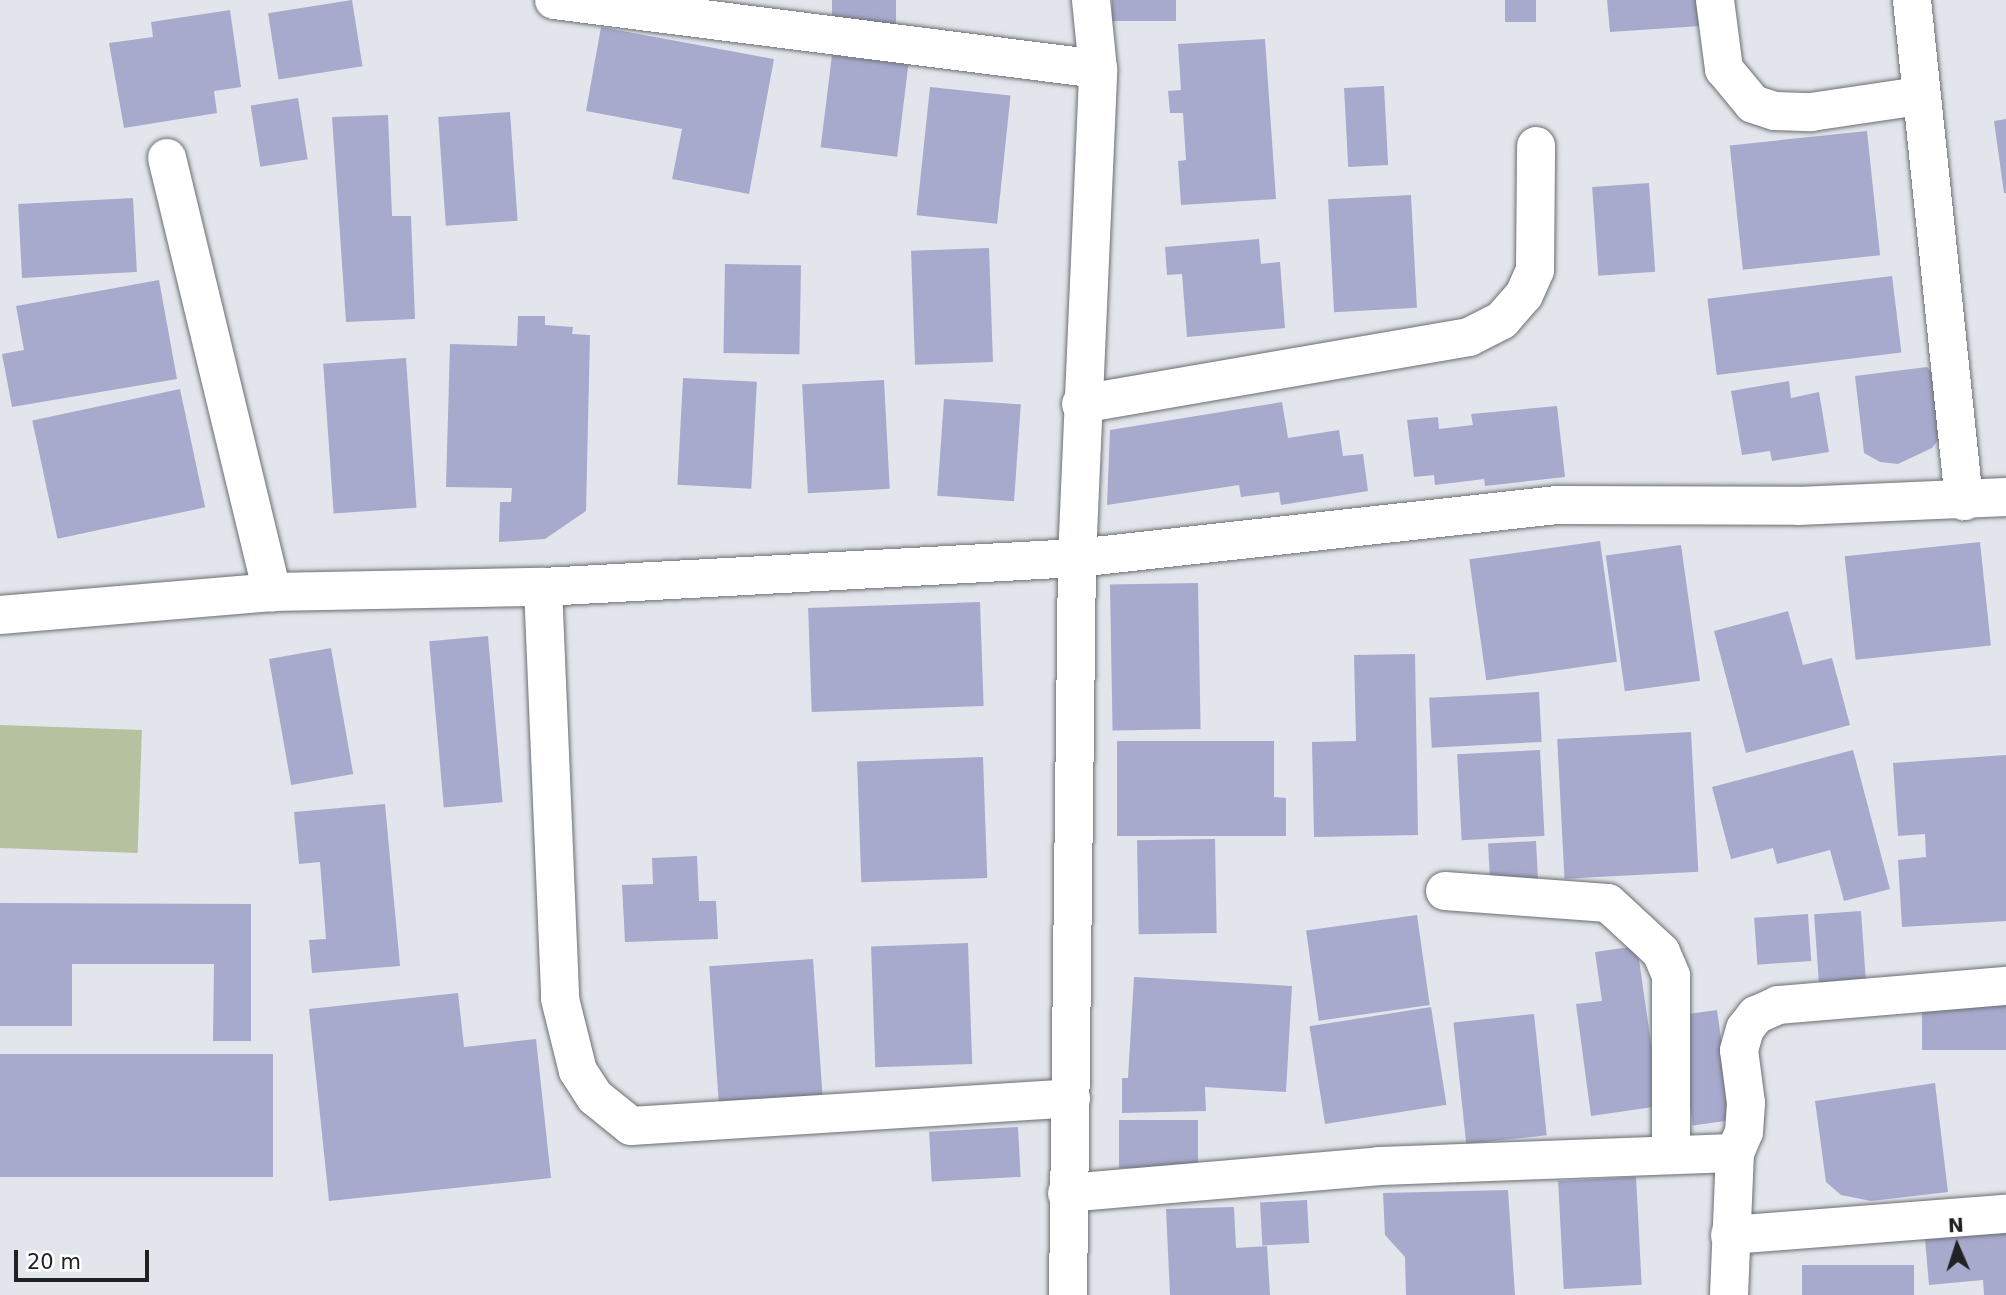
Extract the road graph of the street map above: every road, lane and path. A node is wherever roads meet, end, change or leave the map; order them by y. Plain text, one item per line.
1 (554, 0) edge
2 (1091, 0) edge
3 (1715, 0) edge
4 (1912, 0) edge
5 (1098, 69) junction
6 (1919, 96) junction
7 (1536, 146) dead end
8 (167, 158) dead end
9 (1081, 404) junction
10 (2006, 497) edge
11 (1964, 500) junction
12 (1077, 558) junction
13 (543, 587) junction
14 (272, 592) junction
15 (0, 615) edge
16 (1445, 891) dead end
17 (2006, 986) edge
18 (1071, 1098) junction
19 (1735, 1153) junction
20 (1671, 1154) junction
21 (1067, 1193) junction
22 (2006, 1214) edge
23 (1730, 1235) junction
24 (1068, 1295) edge
25 (1729, 1295) edge

1 - 5 street
2 - 5 street
3 - 6 street
4 - 6 street
5 - 9 street
6 - 11 street
7 - 9 street
8 - 14 street
9 - 12 street
10 - 11 street
11 - 12 street
12 - 13 street
12 - 18 street
13 - 14 street
13 - 18 street
14 - 15 street
16 - 20 street
17 - 19 street
18 - 21 street
19 - 20 street
19 - 23 street
20 - 21 street
21 - 24 street
22 - 23 street
23 - 25 street

